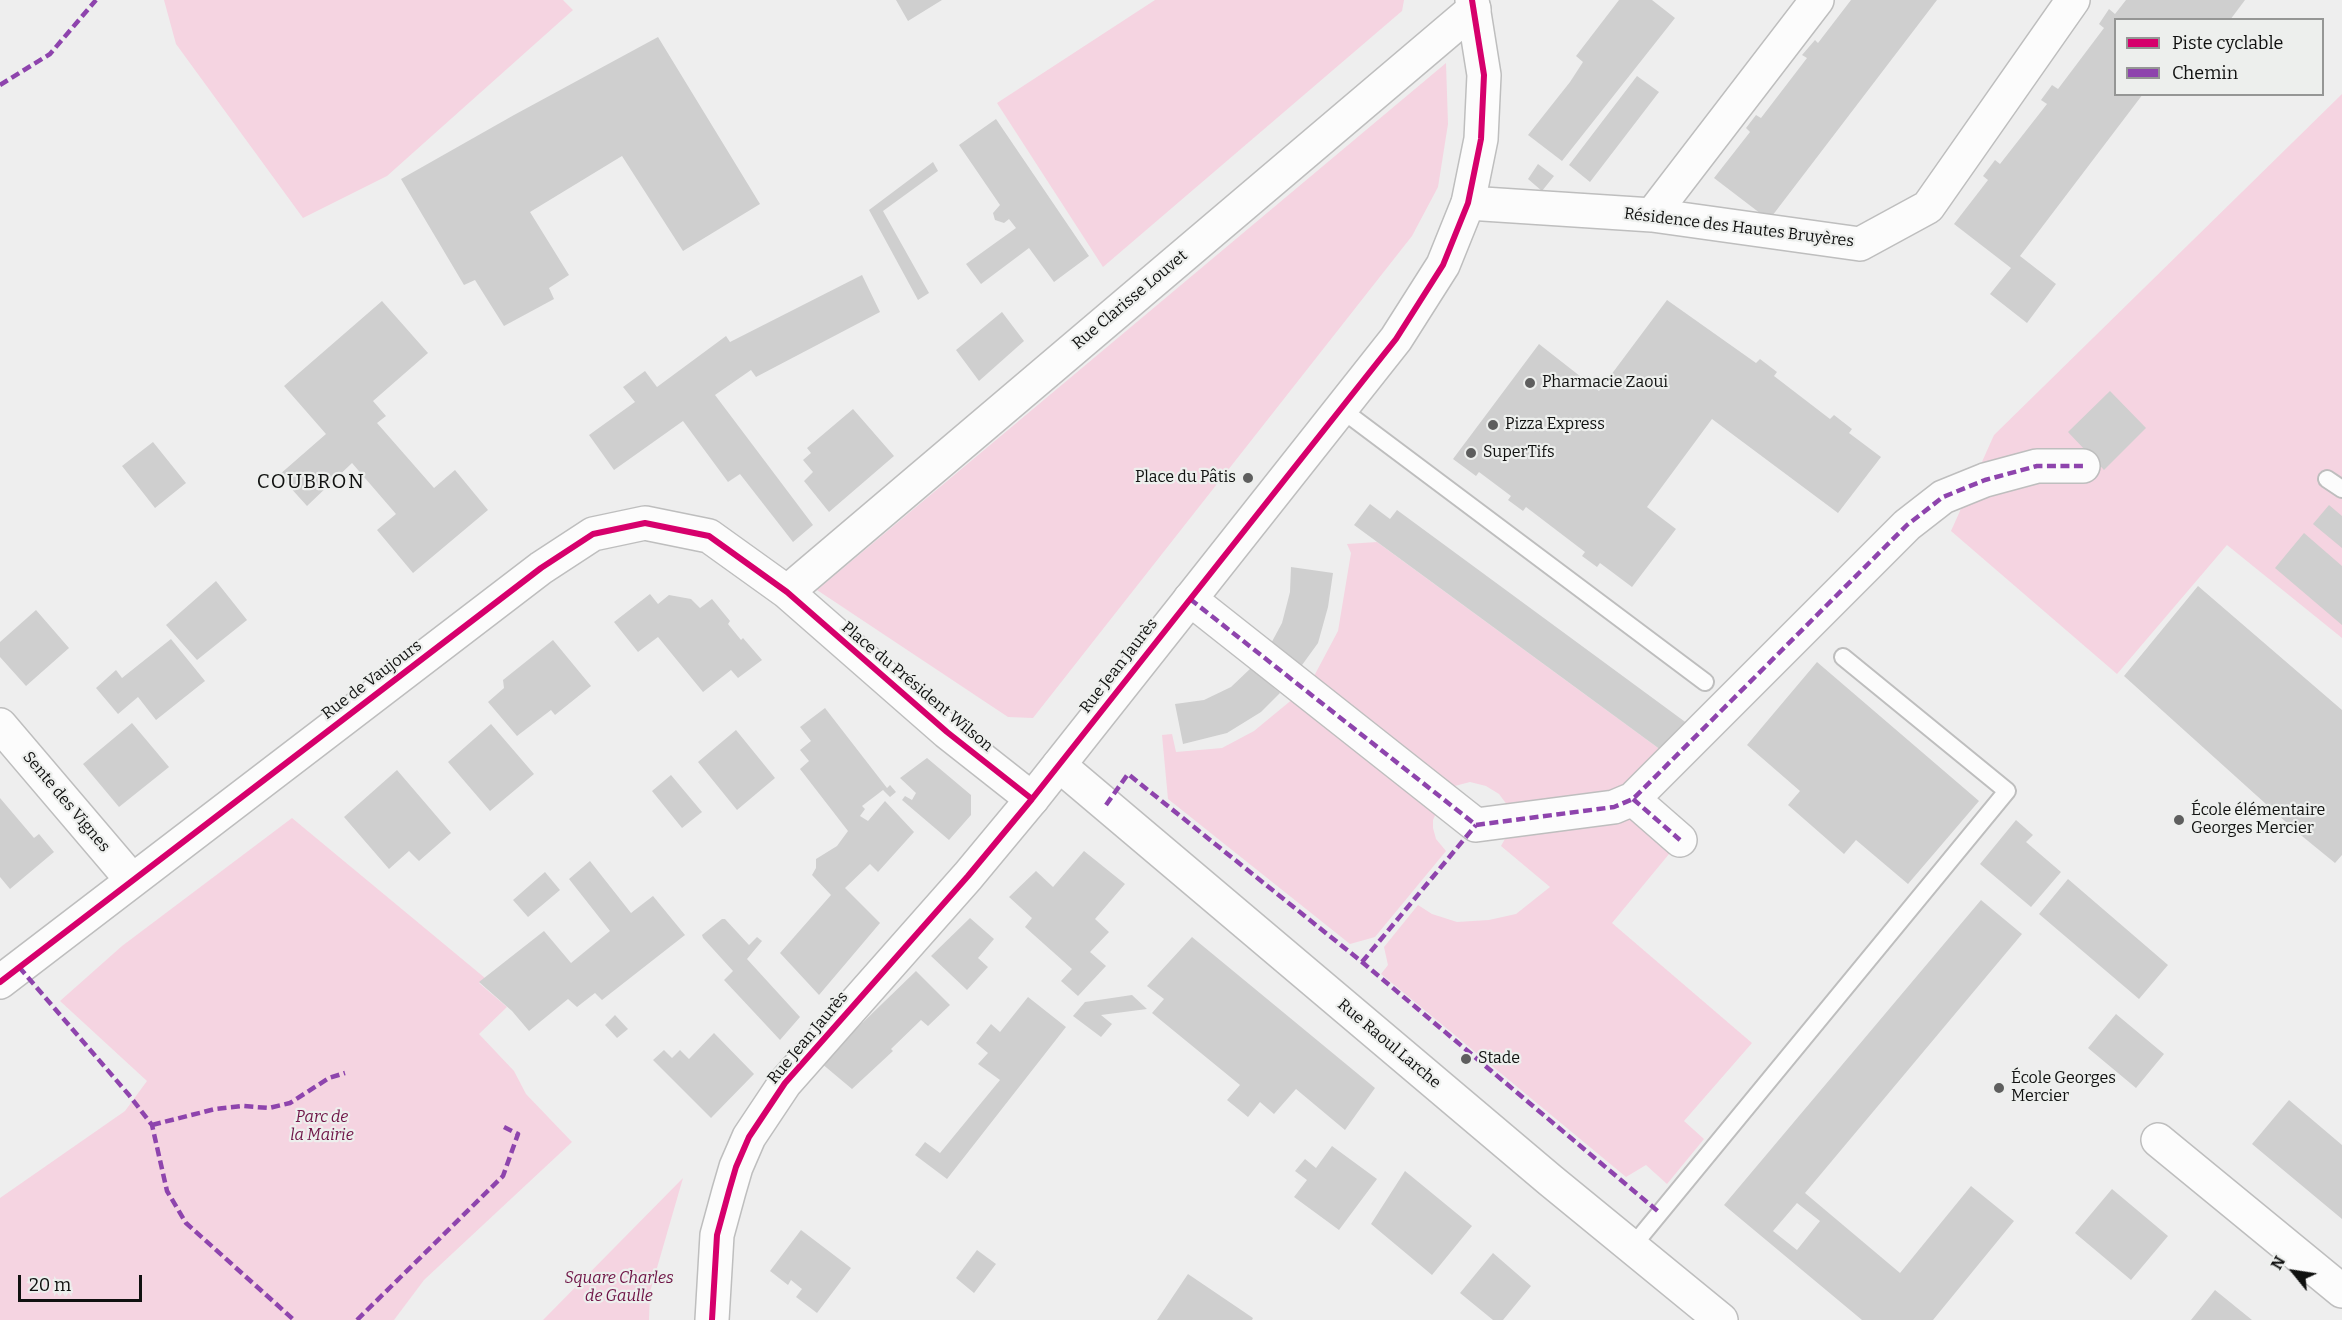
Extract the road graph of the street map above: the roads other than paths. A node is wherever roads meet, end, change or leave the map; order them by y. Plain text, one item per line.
1 (1817, 0) edge
2 (2073, 0) edge
3 (1473, 4) edge
4 (1468, 203) junction
5 (1652, 215) junction
6 (1341, 409) junction
7 (2083, 466) dead end
8 (2327, 479) dead end
9 (2342, 489) edge
10 (787, 592) junction
11 (1190, 599) junction
12 (1844, 657) dead end
13 (1705, 682) dead end
14 (0, 725) edge
15 (1059, 765) junction
16 (1633, 799) junction
17 (1032, 800) junction
18 (1680, 840) dead end
19 (132, 880) junction
20 (0, 982) edge
21 (2158, 1140) dead end
22 (1631, 1248) junction
23 (2342, 1291) edge
24 (712, 1320) edge
25 (1721, 1320) edge

1 - 5 street
2 - 5 street, Résidence des Hautes Bruyères
3 - 4 street, Rue Jean Jaurès
3 - 10 street, Rue Clarisse Louvet
4 - 5 street, Résidence des Hautes Bruyères
4 - 6 street, Rue Jean Jaurès
6 - 11 street, Rue Jean Jaurès
6 - 13 lane
7 - 16 street
8 - 9 lane
10 - 17 street, Place du Président Wilson
10 - 19 street, Rue de Vaujours
11 - 15 street, Rue Jean Jaurès
11 - 16 street
12 - 22 lane
14 - 19 street, Sente des Vignes
15 - 17 street, Rue Jean Jaurès
15 - 22 street, Rue Raoul Larche
16 - 18 street
17 - 24 street, Rue Jean Jaurès
19 - 20 street, Rue de Vaujours
21 - 23 street
22 - 25 street, Rue Raoul Larche

